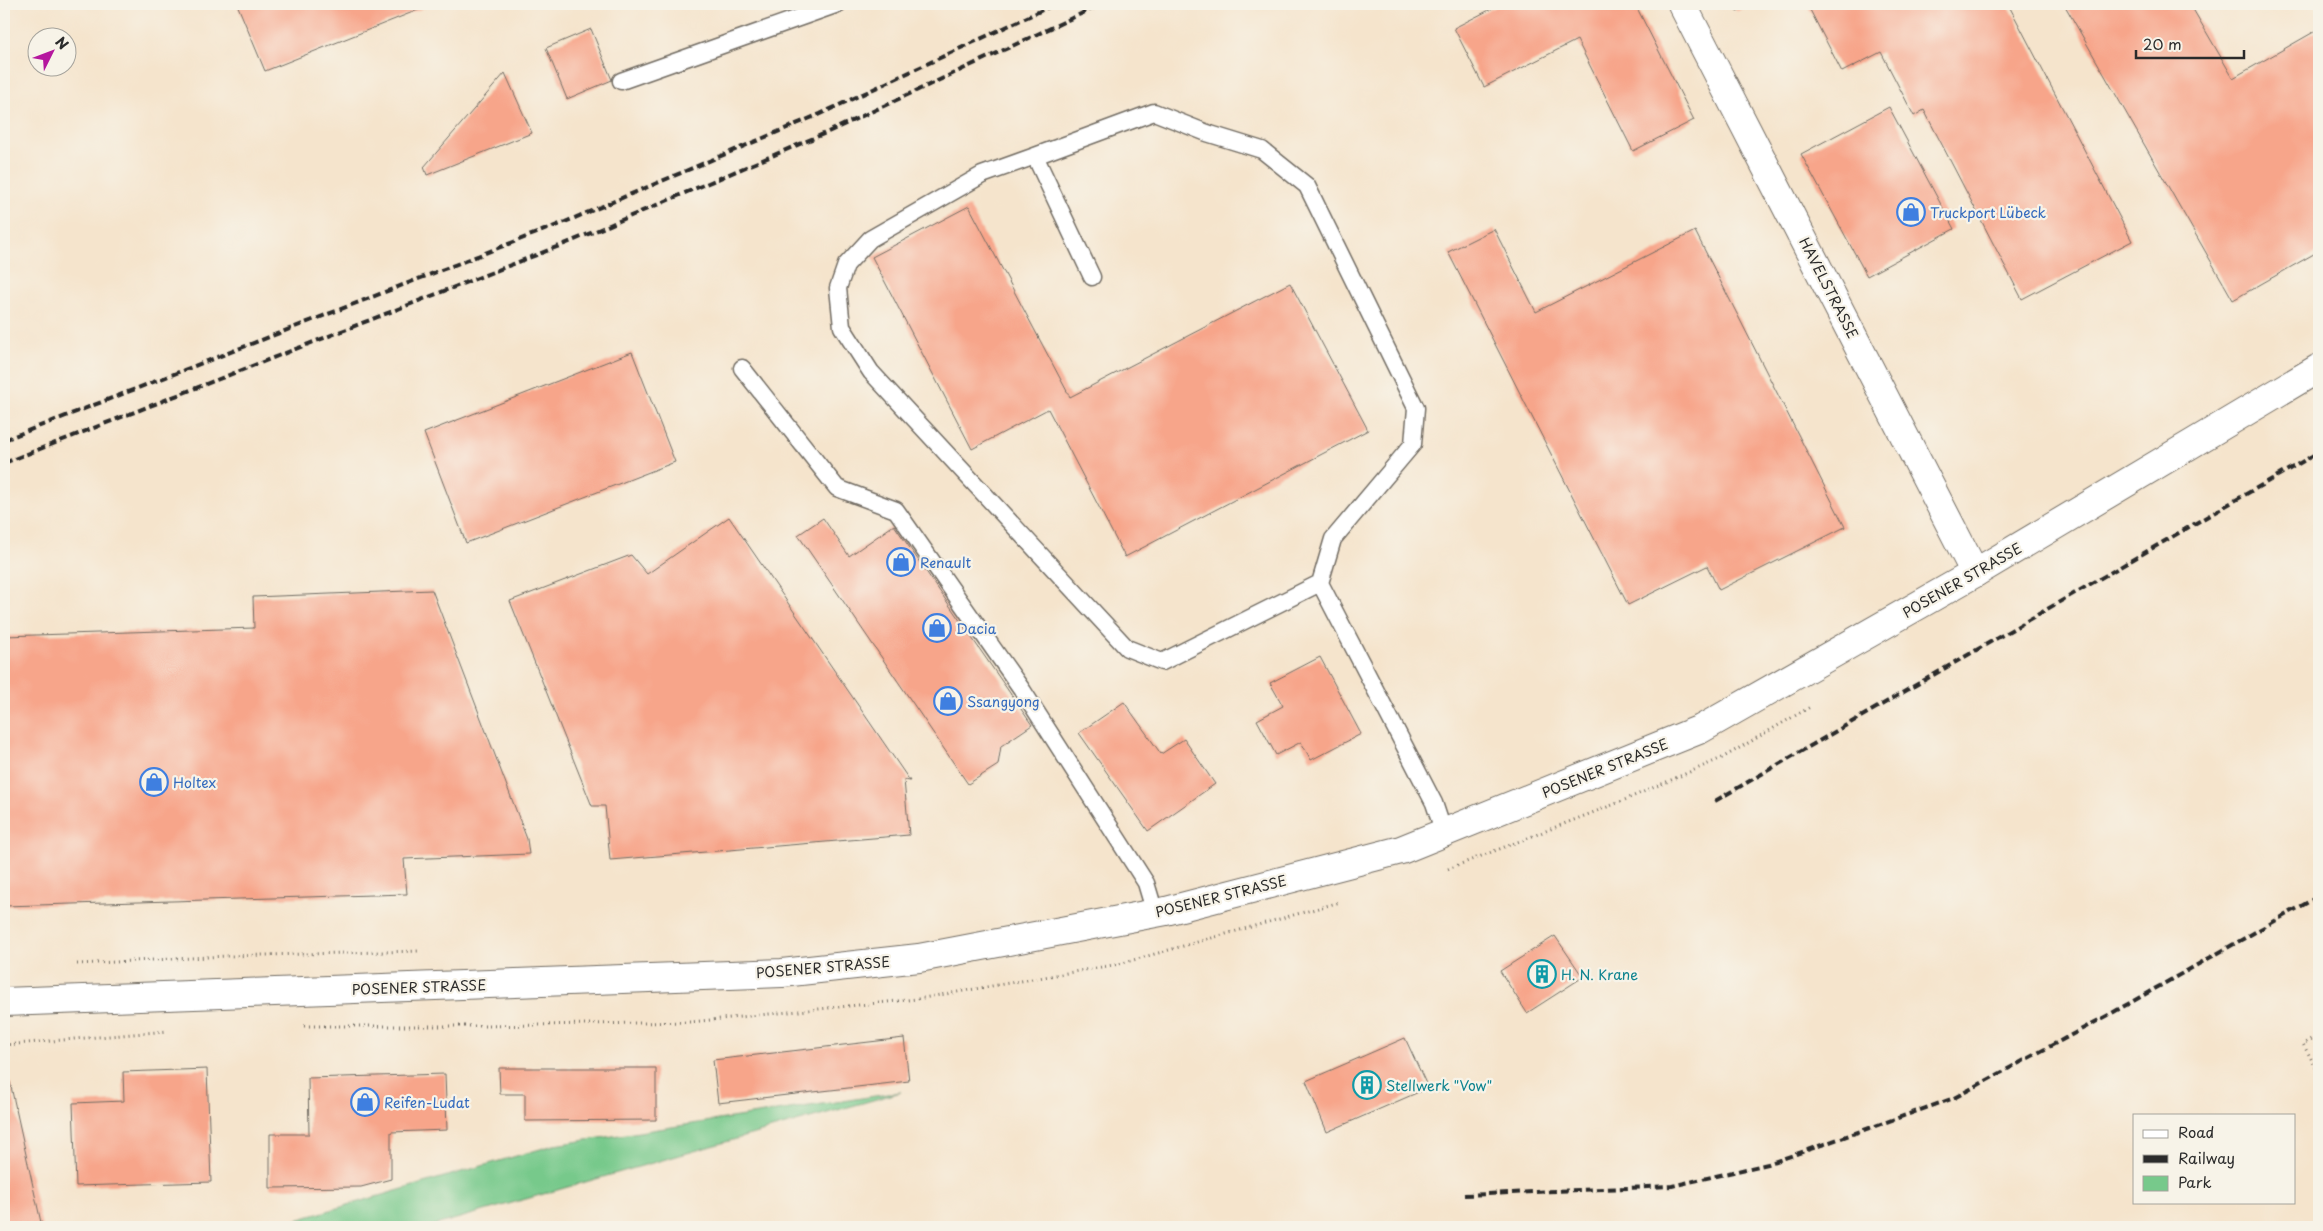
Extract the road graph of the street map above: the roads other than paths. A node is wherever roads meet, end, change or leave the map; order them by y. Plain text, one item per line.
1 (838, 4) edge
2 (1682, 4) edge
3 (622, 82) dead end
4 (1035, 156) junction
5 (1092, 277) dead end
6 (742, 368) dead end
7 (2319, 368) edge
8 (1975, 573) junction
9 (1320, 583) junction
10 (1444, 833) junction
11 (1155, 913) junction
12 (4, 1002) edge

1 - 3 lane
2 - 8 street, HAVELSTRASSE
4 - 5 lane
4 - 9 lane
4 - 9 lane
6 - 11 lane
7 - 8 street, POSENER STRASSE
8 - 10 street, POSENER STRASSE
9 - 10 lane
10 - 11 street, POSENER STRASSE
11 - 12 street, POSENER STRASSE

